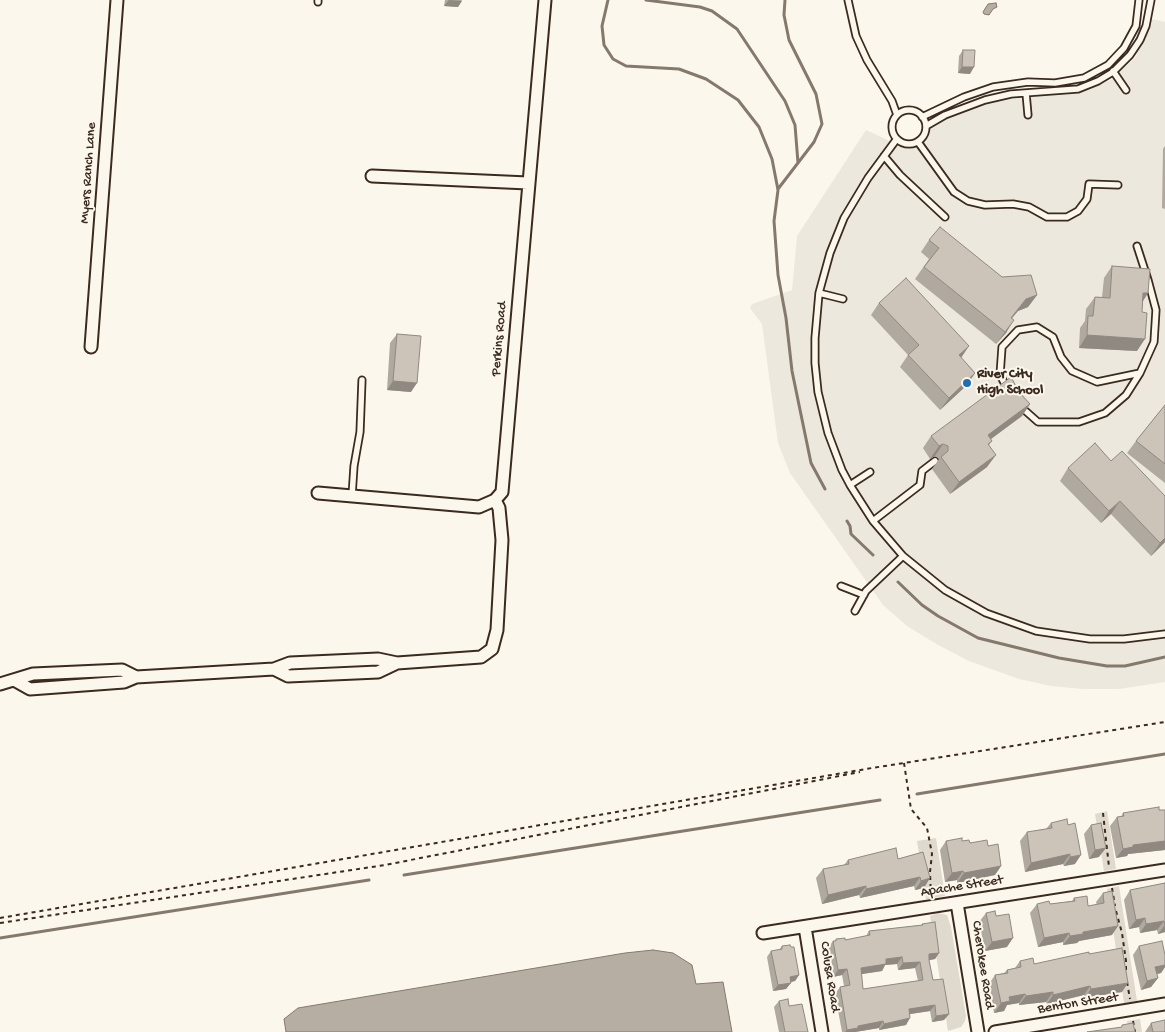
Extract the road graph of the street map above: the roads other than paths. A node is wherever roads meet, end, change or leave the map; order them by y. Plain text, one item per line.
1 (117, 0) edge
2 (545, 0) edge
3 (848, 0) edge
4 (1139, 0) edge
5 (1151, 0) edge
6 (1108, 65) junction
7 (1114, 72) junction
8 (1126, 90) dead end
9 (1026, 93) junction
10 (897, 114) junction
11 (1028, 115) dead end
12 (922, 117) junction
13 (926, 126) junction
14 (896, 140) junction
15 (918, 142) junction
16 (884, 156) junction
17 (372, 176) dead end
18 (528, 183) junction
19 (1118, 185) dead end
20 (945, 217) dead end
21 (1136, 246) dead end
22 (819, 293) junction
23 (843, 299) dead end
24 (91, 347) dead end
25 (1140, 373) junction
26 (362, 380) dead end
27 (1011, 395) edge
28 (1014, 402) edge
29 (935, 461) dead end
30 (870, 472) dead end
31 (850, 484) junction
32 (318, 492) dead end
33 (352, 496) junction
34 (495, 500) junction
35 (873, 521) junction
36 (903, 556) junction
37 (841, 586) dead end
38 (864, 595) junction
39 (855, 611) dead end
40 (1165, 634) edge
41 (0, 684) edge
42 (1165, 870) edge
43 (957, 903) junction
44 (805, 927) junction
45 (763, 934) dead end
46 (1165, 1004) edge
47 (822, 1032) edge
48 (978, 1032) edge
49 (996, 1032) edge

1 - 24 street, Myers Ranch Lane
2 - 18 street, Perkins Road
3 - 10 lane
4 - 6 lane
5 - 7 lane
6 - 7 lane
6 - 12 lane
7 - 8 lane
7 - 9 lane
9 - 11 lane
9 - 13 lane
10 - 12 lane
10 - 14 lane
12 - 13 lane
13 - 15 lane
14 - 15 lane
14 - 16 lane
15 - 19 lane
16 - 20 lane
16 - 22 lane
17 - 18 street
18 - 34 street, Perkins Road
21 - 25 lane
22 - 23 lane
22 - 31 lane
25 - 27 lane
25 - 28 lane
26 - 33 lane
29 - 35 lane
30 - 31 lane
31 - 35 lane
32 - 33 street
33 - 34 street
34 - 41 street
35 - 36 lane
36 - 38 lane
36 - 40 lane
37 - 38 lane
38 - 39 lane
42 - 43 street, Apache Street
43 - 44 street, Apache Street
43 - 48 street, Cherokee Road
44 - 45 street, Apache Street
44 - 47 street, Colusa Road
46 - 49 street, Benton Street

